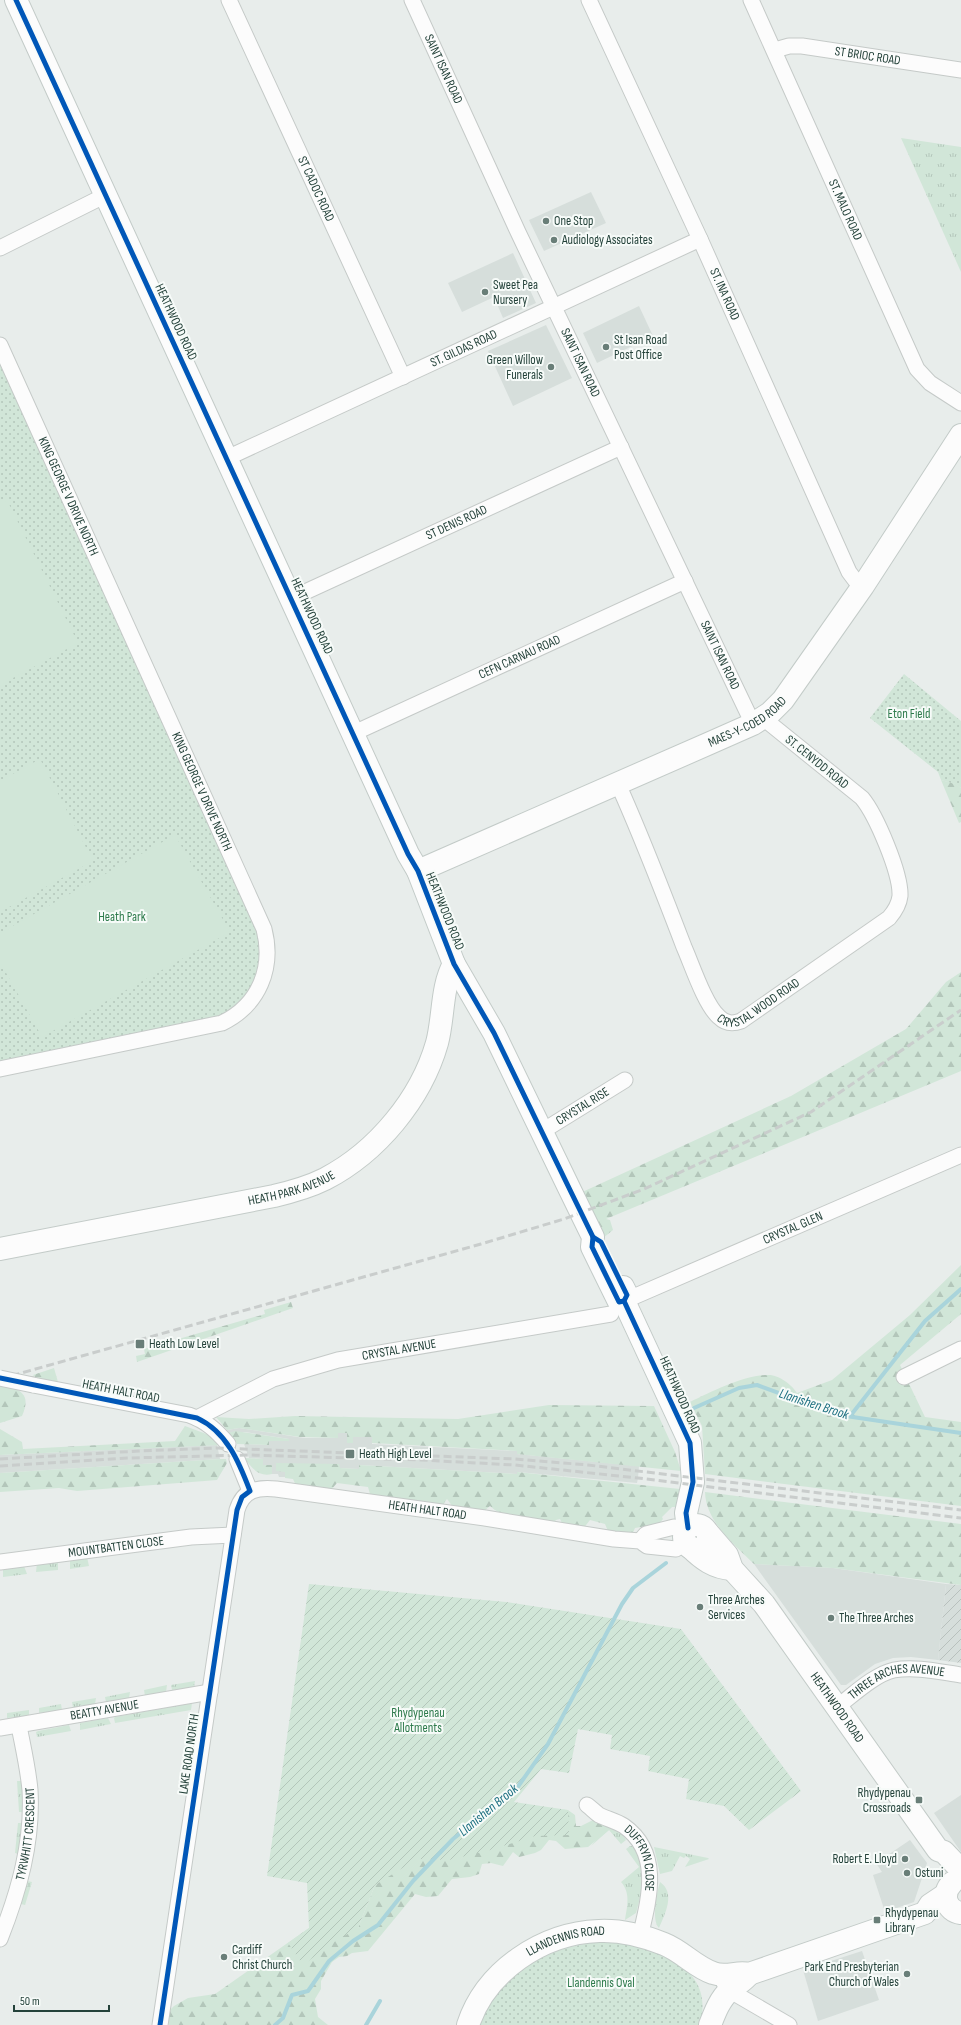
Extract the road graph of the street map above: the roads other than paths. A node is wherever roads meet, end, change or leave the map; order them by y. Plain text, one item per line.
1 (16, 0) edge
2 (229, 0) edge
3 (412, 0) edge
4 (589, 0) edge
5 (751, 0) edge
6 (775, 50) junction
7 (961, 70) edge
8 (106, 195) junction
9 (700, 239) junction
10 (0, 248) edge
11 (554, 307) junction
12 (0, 345) edge
13 (402, 377) junction
14 (961, 403) edge
15 (961, 435) edge
16 (621, 448) junction
17 (227, 458) junction
18 (685, 581) junction
19 (863, 586) junction
20 (292, 598) junction
21 (758, 721) junction
22 (354, 733) junction
23 (618, 784) junction
24 (870, 807) joint
25 (418, 871) junction
26 (454, 964) junction
27 (0, 1069) edge
28 (625, 1080) dead end
29 (542, 1132) junction
30 (961, 1155) edge
31 (0, 1249) edge
32 (617, 1307) junction
33 (961, 1349) edge
34 (904, 1377) dead end
35 (0, 1378) edge
36 (197, 1418) junction
37 (228, 1444) dead end
38 (237, 1459) dead end
39 (250, 1491) junction
40 (233, 1535) junction
41 (693, 1535) junction
42 (0, 1562) edge
43 (961, 1675) edge
44 (210, 1692) junction
45 (837, 1706) junction
46 (20, 1726) junction
47 (0, 1728) edge
48 (587, 1804) dead end
49 (938, 1850) junction
50 (961, 1870) edge
51 (955, 1902) edge
52 (640, 1937) junction
53 (0, 1938) edge
54 (694, 1962) junction
55 (715, 1974) junction
56 (749, 1974) junction
57 (731, 1989) junction
58 (711, 2024) edge
59 (160, 2025) edge
60 (468, 2025) edge
61 (789, 2025) edge

1 - 8 street, HEATHWOOD ROAD
2 - 13 street, ST CADOC ROAD
3 - 11 street, SAINT ISAN ROAD
4 - 9 street, ST. INA ROAD
5 - 6 street, ST. MALO ROAD
6 - 7 street, ST BRIOC ROAD
6 - 14 street, ST. MALO ROAD
8 - 10 street
8 - 17 street, HEATHWOOD ROAD
9 - 11 street, ST. GILDAS ROAD
9 - 19 street, ST. INA ROAD
11 - 13 street, ST. GILDAS ROAD
11 - 16 street, SAINT ISAN ROAD
12 - 27 street, KING GEORGE V DRIVE NORTH
13 - 17 street, ST. GILDAS ROAD
15 - 19 street, MAES-Y-COED ROAD
16 - 18 street, SAINT ISAN ROAD
16 - 20 street, ST DENIS ROAD
17 - 20 street, HEATHWOOD ROAD
18 - 21 street, SAINT ISAN ROAD
18 - 22 street, CEFN CARNAU ROAD
19 - 21 street, MAES-Y-COED ROAD
20 - 22 street, HEATHWOOD ROAD
21 - 23 street, MAES-Y-COED ROAD
21 - 24 street, ST. CENYDD ROAD
22 - 25 street, HEATHWOOD ROAD
23 - 24 street, CRYSTAL WOOD ROAD
23 - 25 street, MAES-Y-COED ROAD
25 - 26 street, HEATHWOOD ROAD
26 - 29 street, HEATHWOOD ROAD
26 - 31 street, HEATH PARK AVENUE
28 - 29 street, CRYSTAL RISE
29 - 32 street, HEATHWOOD ROAD
30 - 32 street, CRYSTAL GLEN
32 - 36 street, CRYSTAL AVENUE
32 - 41 street, HEATHWOOD ROAD
33 - 34 street
35 - 36 street, HEATH HALT ROAD, bridge
36 - 37 street, HEATH HALT ROAD
38 - 39 street
39 - 40 street, LAKE ROAD NORTH
39 - 41 street, HEATH HALT ROAD
40 - 42 street, MOUNTBATTEN CLOSE
40 - 44 street, LAKE ROAD NORTH
41 - 45 street, HEATHWOOD ROAD
43 - 45 street, THREE ARCHES AVENUE
44 - 46 street, BEATTY AVENUE
44 - 59 street, LAKE ROAD NORTH
45 - 49 street, HEATHWOOD ROAD
46 - 47 street, BEATTY AVENUE
46 - 53 street, TYRWHITT CRESCENT
48 - 52 street, DUFFRYN CLOSE
49 - 50 street, HEATHWOOD ROAD
49 - 51 street, HEATHWOOD ROAD
51 - 56 street
52 - 54 street, LLANDENNIS ROAD
52 - 60 street, LLANDENNIS ROAD
54 - 55 street, LLANDENNIS ROAD
54 - 58 street
55 - 56 street
55 - 57 street
56 - 57 street
57 - 58 street
57 - 61 street

